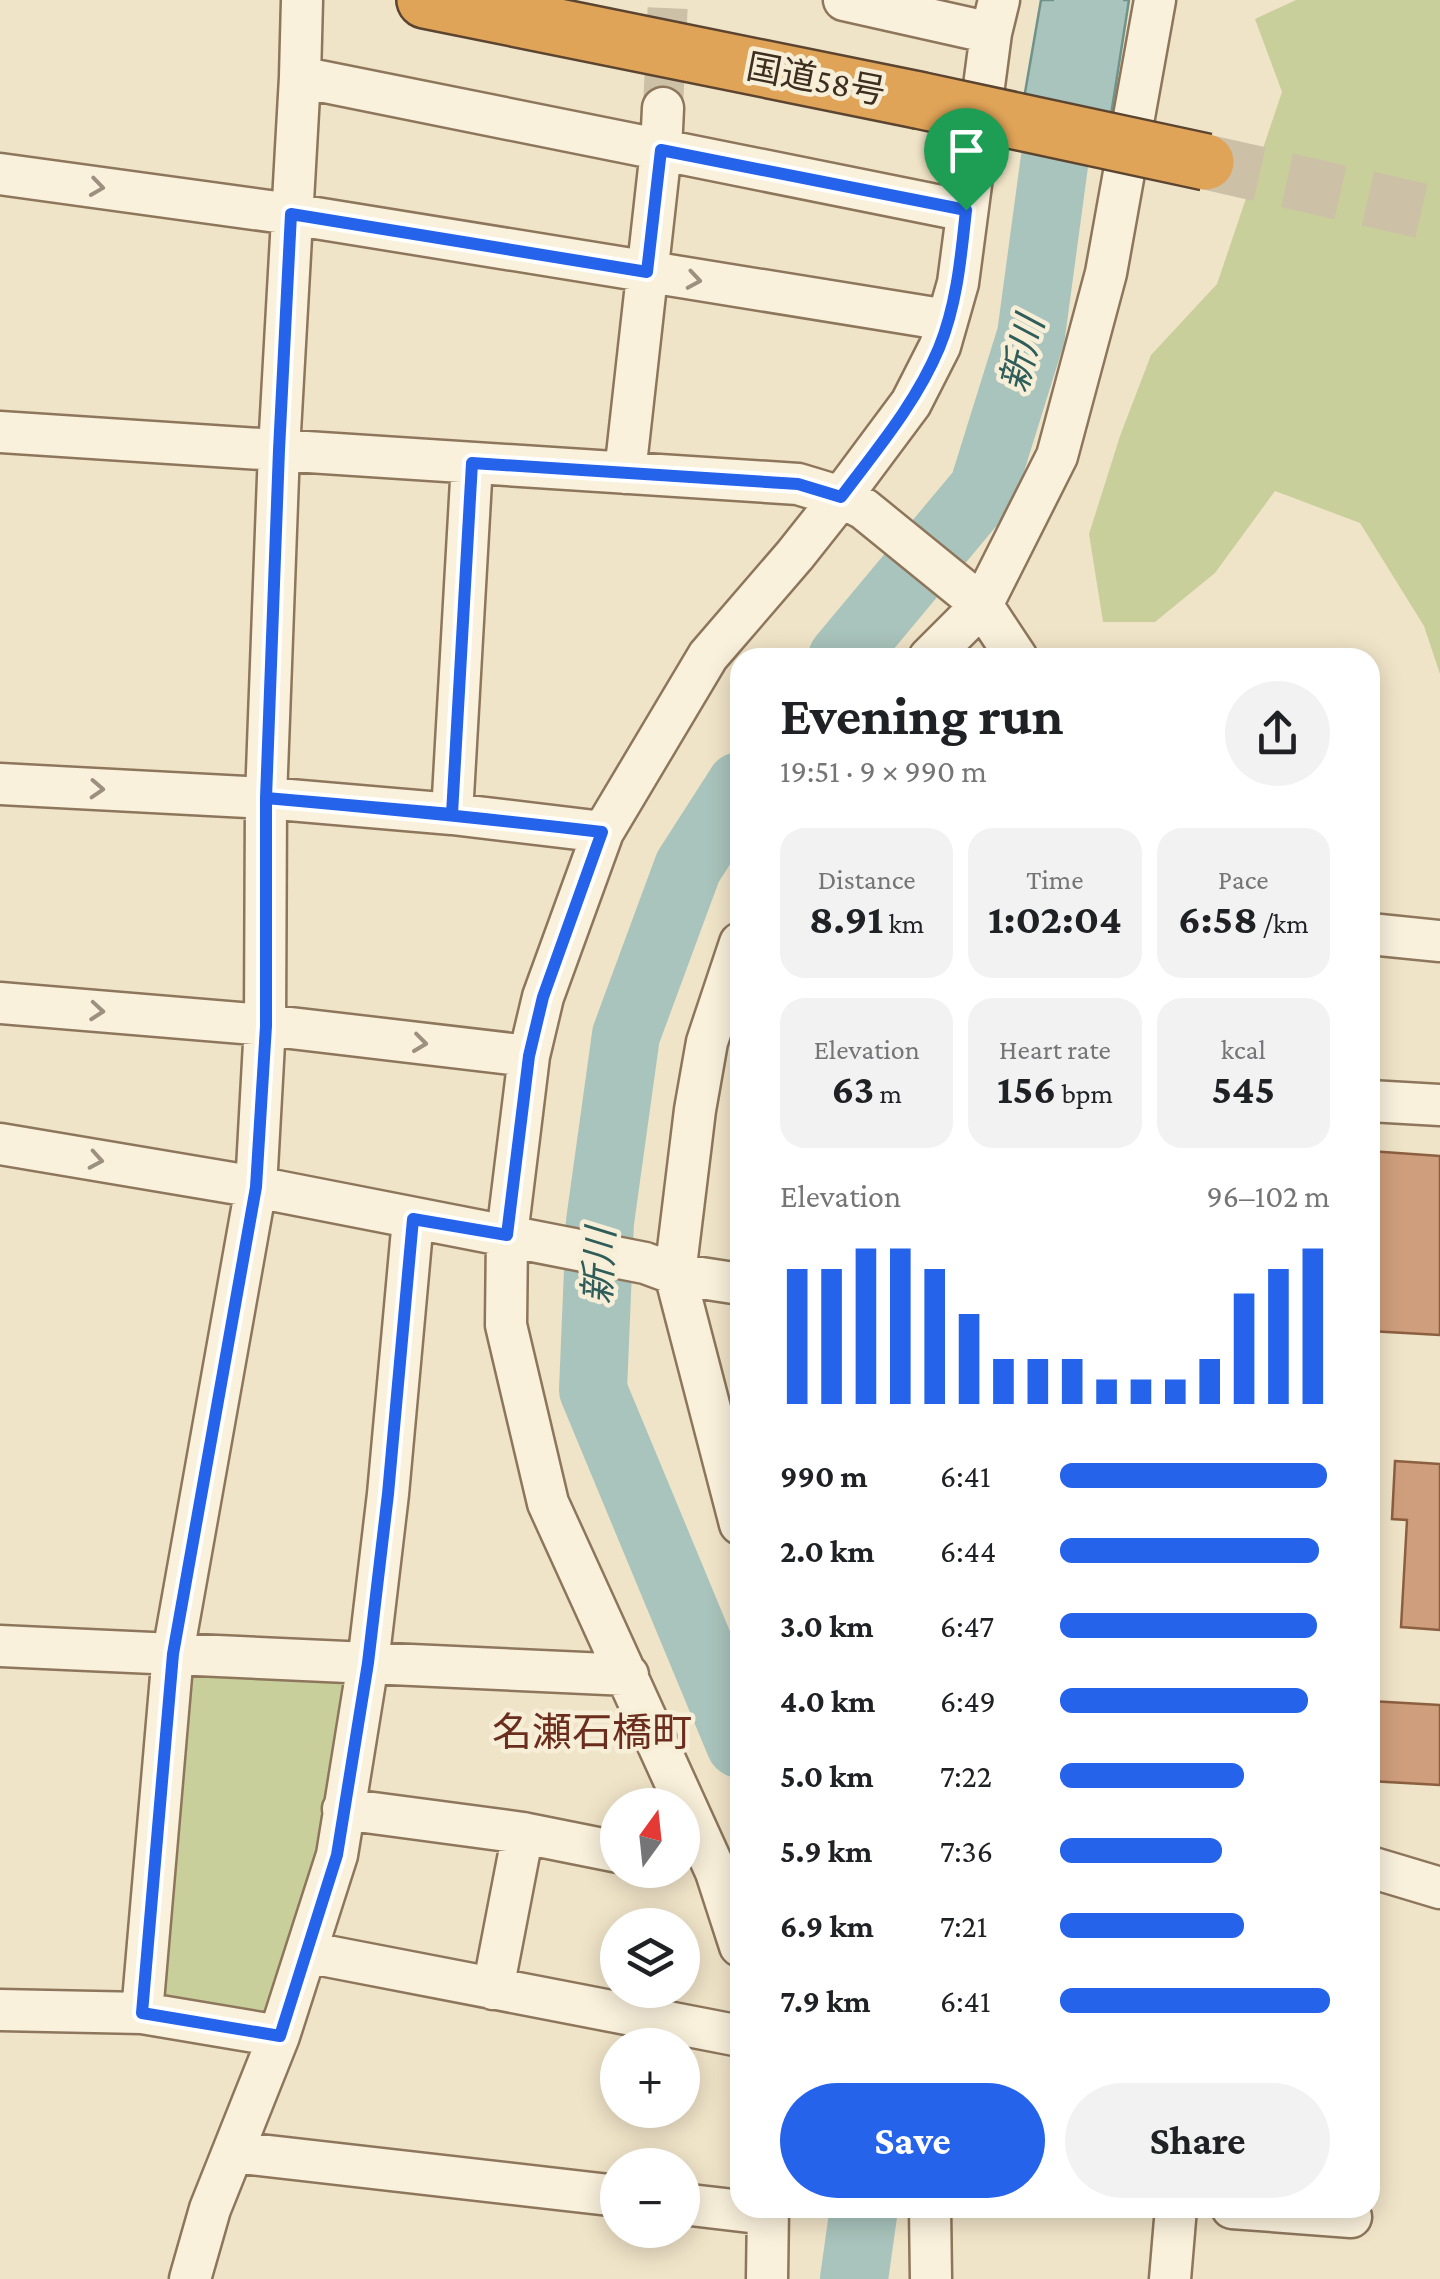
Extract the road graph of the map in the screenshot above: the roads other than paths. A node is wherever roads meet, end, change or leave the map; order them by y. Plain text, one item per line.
1 (302, 0) edge
2 (425, 0) edge
3 (844, 0) edge
4 (1156, 0) edge
5 (996, 17) edge
6 (300, 77) junction
7 (663, 108) tunnel mouth
8 (661, 150) junction
9 (1206, 162) tunnel mouth
10 (0, 174) edge
11 (966, 210) junction
12 (291, 214) junction
13 (647, 272) junction
14 (948, 320) junction
15 (0, 432) edge
16 (279, 450) junction
17 (472, 463) junction
18 (625, 473) junction
19 (853, 503) junction
20 (975, 599) junction
21 (937, 648) edge
22 (1009, 648) edge
23 (0, 784) edge
24 (266, 798) junction
25 (452, 814) junction
26 (602, 832) junction
27 (1380, 935) edge
28 (1440, 941) edge
29 (730, 973) edge
30 (0, 1002) edge
31 (266, 1026) junction
32 (529, 1056) junction
33 (1380, 1102) edge
34 (1440, 1105) edge
35 (0, 1144) edge
36 (256, 1187) junction
37 (413, 1219) junction
38 (521, 1238) junction
39 (660, 1268) junction
40 (730, 1282) edge
41 (730, 1466) edge
42 (0, 1646) edge
43 (173, 1654) junction
44 (368, 1663) junction
45 (628, 1675) junction
46 (670, 1788) edge
47 (344, 1810) junction
48 (523, 1834) junction
49 (600, 1849) edge
50 (700, 1869) edge
51 (1380, 1870) edge
52 (1440, 1888) edge
53 (730, 1927) edge
54 (306, 1952) junction
55 (493, 1988) junction
56 (0, 2010) edge
57 (142, 2013) junction
58 (730, 2034) edge
59 (280, 2036) junction
60 (233, 2152) junction
61 (600, 2194) edge
62 (700, 2205) edge
63 (730, 2207) edge
64 (768, 2218) edge
65 (930, 2218) edge
66 (1175, 2218) edge
67 (190, 2279) edge
68 (767, 2279) edge
69 (931, 2279) edge
70 (1170, 2279) edge

1 - 6 street
2 - 9 highway, 国道58号, bridge
3 - 5 street
4 - 20 street
5 - 11 street
6 - 8 street
6 - 12 street
7 - 8 street
8 - 11 street
8 - 13 street
10 -> 12 street
11 - 14 street
12 - 13 street
12 - 16 street
13 -> 14 street
13 - 18 street
14 - 19 street
15 - 16 street
16 - 17 street
16 - 24 street
17 - 18 street
17 - 25 street
18 - 19 street
19 - 20 street
19 - 26 street
20 - 21 street
20 - 22 street
23 -> 24 street
24 - 25 street
24 - 31 street
25 - 26 street
26 - 32 street
27 - 28 street
29 - 39 street
30 -> 31 street
31 -> 32 street
31 - 36 street
32 - 38 street
33 - 34 street
35 -> 36 street
36 - 37 street
36 - 43 street
37 - 38 street
37 - 44 street
38 - 39 street
38 - 45 street
39 - 40 street
39 - 41 street
42 - 43 street
43 - 44 street
43 - 57 street
44 - 45 street
44 - 47 street
45 - 46 street
47 - 48 street
47 - 54 street
48 - 49 street
48 - 55 street
50 - 53 street
51 - 52 street
54 - 55 street
54 - 59 street
55 - 58 street
56 - 57 street
57 - 59 street
59 - 60 street
60 - 61 street
60 - 67 street
62 - 63 street
64 - 68 street
65 - 69 street
66 - 70 street

